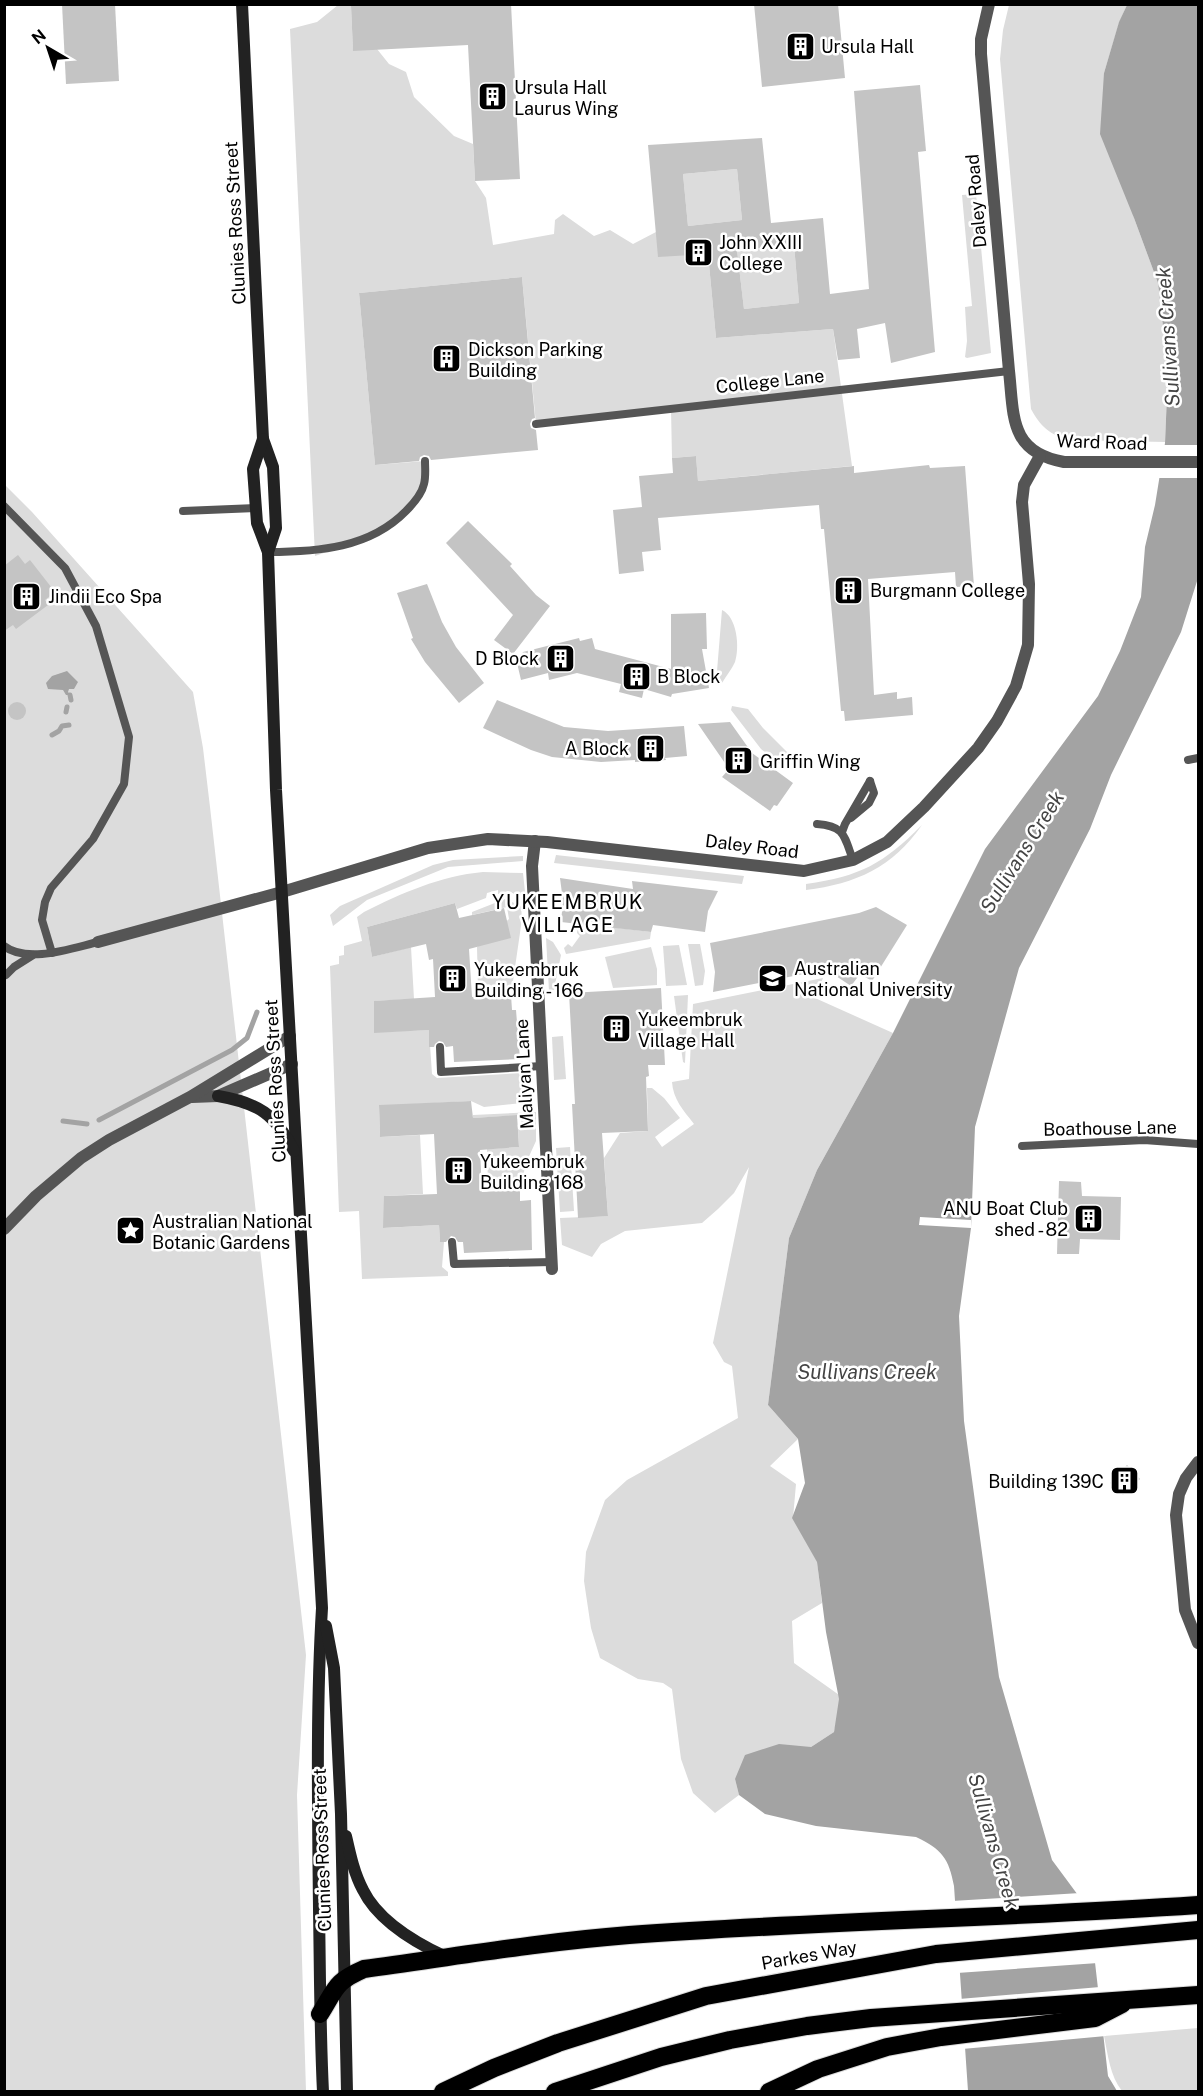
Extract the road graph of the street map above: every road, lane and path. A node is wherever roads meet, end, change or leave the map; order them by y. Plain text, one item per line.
1 (242, 4) edge
2 (989, 4) edge
3 (1009, 371) junction
4 (1012, 394) joint
5 (536, 424) dead end
6 (263, 439) junction
7 (1040, 456) junction
8 (425, 461) dead end
9 (1198, 462) edge
10 (4, 506) edge
11 (256, 508) junction
12 (183, 511) dead end
13 (268, 552) junction
14 (1198, 759) edge
15 (1188, 760) dead end
16 (847, 821) dead end
17 (817, 824) dead end
18 (842, 832) junction
19 (535, 841) junction
20 (853, 860) junction
21 (282, 892) junction
22 (98, 942) joint
23 (4, 946) edge
24 (52, 953) junction
25 (33, 955) junction
26 (4, 963) edge
27 (5, 978) edge
28 (290, 1036) junction
29 (440, 1047) dead end
30 (292, 1064) junction
31 (542, 1066) junction
32 (218, 1096) junction
33 (190, 1097) junction
34 (1198, 1144) edge
35 (1022, 1146) dead end
36 (297, 1158) junction
37 (4, 1229) edge
38 (452, 1242) dead end
39 (552, 1265) joint
40 (1198, 1462) edge
41 (322, 1608) junction
42 (1198, 1643) edge
43 (341, 1814) junction
44 (1198, 1905) edge
45 (1198, 1930) edge
46 (448, 1957) junction
47 (345, 1978) junction
48 (1198, 1995) edge
49 (1129, 2001) junction
50 (320, 2014) junction
51 (323, 2091) edge
52 (347, 2091) edge
53 (443, 2091) edge
54 (555, 2091) edge
55 (769, 2091) edge

1 - 6 street, Clunies Ross Street
2 - 3 street, Daley Road
3 - 4 street, Daley Road
3 - 5 lane, College Lane
4 - 7 street, Ward Road
6 - 11 street, Clunies Ross Street
6 - 13 street, Clunies Ross Street
7 - 9 street, Ward Road
7 - 20 street, Daley Road
8 - 13 lane
10 - 24 lane
11 - 12 lane
11 - 13 street, Clunies Ross Street
13 - 21 street, Clunies Ross Street
14 - 15 lane
16 - 18 lane
17 - 18 lane
18 - 20 lane
19 - 20 street, Daley Road
19 - 21 street, Daley Road
19 - 31 street, Maliyan Lane
21 - 22 street, Daley Road
21 - 28 street, Clunies Ross Street
22 - 24 lane
23 - 25 lane
24 - 25 lane
25 - 27 lane
26 - 27 lane
28 - 30 street, Clunies Ross Street
28 - 33 street
29 - 31 lane
30 - 32 street
30 - 36 street, Clunies Ross Street
31 - 39 street, Maliyan Lane
32 - 33 street
32 - 36 street
33 - 37 street
34 - 35 lane, Boathouse Lane
36 - 41 street, Clunies Ross Street
38 - 39 lane
40 - 42 street
41 - 43 street, Clunies Ross Street
41 - 50 street, Clunies Ross Street
43 - 46 street
43 - 47 street, Clunies Ross Street
44 - 46 highway
45 - 53 highway, Parkes Way
46 - 47 highway
47 - 50 highway
47 - 52 street, Clunies Ross Street
48 - 49 highway
49 - 54 highway
49 - 55 highway
50 - 51 street, Clunies Ross Street

